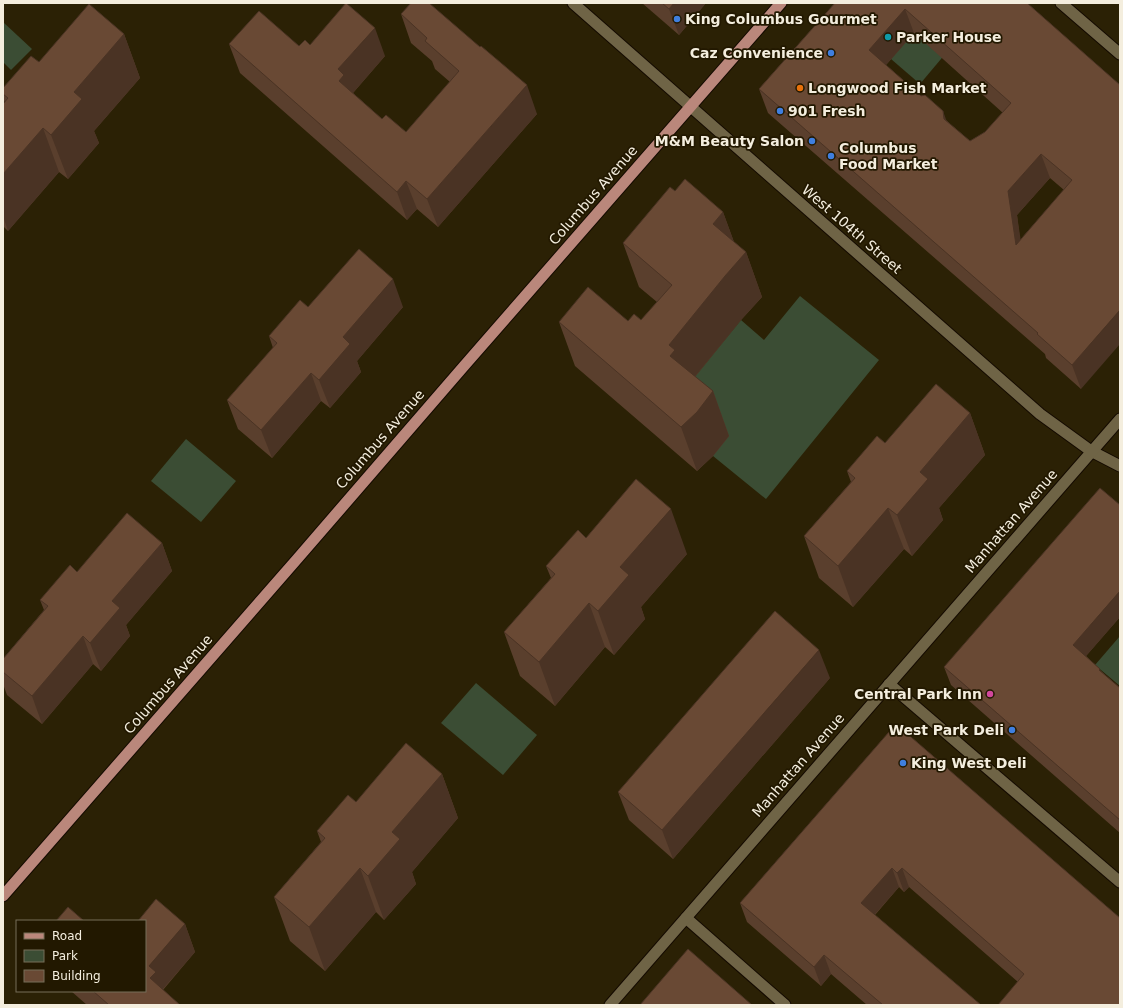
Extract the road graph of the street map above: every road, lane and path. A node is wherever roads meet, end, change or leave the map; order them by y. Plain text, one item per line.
1 (573, 3) edge
2 (781, 3) edge
3 (1061, 3) edge
4 (1120, 54) edge
5 (690, 106) junction
6 (1120, 418) edge
7 (1091, 451) junction
8 (1120, 466) edge
9 (889, 684) junction
10 (1120, 882) edge
11 (3, 896) edge
12 (686, 918) junction
13 (610, 1005) edge
14 (785, 1005) edge

1 - 5 street, West 104th Street
2 - 5 main road, Columbus Avenue
3 - 4 street
5 - 7 street, West 104th Street
5 - 11 main road, Columbus Avenue
6 - 7 street, Manhattan Avenue
7 - 8 street, West 104th Street
7 - 9 street, Manhattan Avenue
9 - 10 street
9 - 12 street, Manhattan Avenue
12 - 13 street, Manhattan Avenue
12 - 14 street

